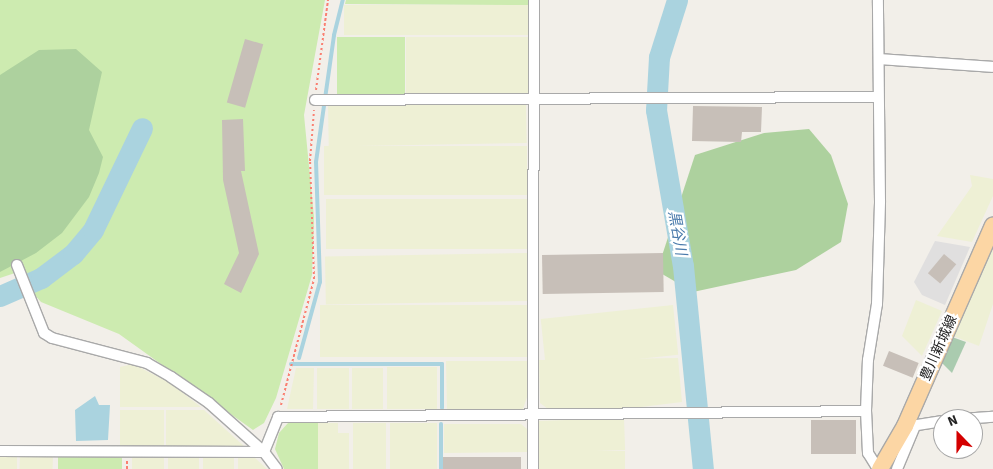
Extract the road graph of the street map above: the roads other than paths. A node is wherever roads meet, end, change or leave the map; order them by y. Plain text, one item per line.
1 (534, 0) edge
2 (878, 0) edge
3 (880, 60) junction
4 (993, 67) edge
5 (878, 97) junction
6 (534, 99) junction
7 (315, 100) road end
8 (993, 226) edge
9 (17, 265) dead end
10 (866, 410) junction
11 (533, 416) junction
12 (933, 423) edge
13 (910, 426) junction
14 (0, 451) edge
15 (264, 452) junction
16 (277, 469) edge
17 (533, 469) edge
18 (879, 469) edge
19 (897, 469) edge

1 - 6 street
2 - 3 street
3 - 4 street
3 - 5 street
5 - 6 street
5 - 10 street
6 - 7 street
6 - 11 street
8 - 13 main road, 豊川新城線
9 - 15 street
10 - 11 street
10 - 18 street
11 - 15 street
11 - 17 street
12 - 13 street
13 - 18 main road, 豊川新城線
13 - 19 street
14 - 15 street
15 - 16 street

